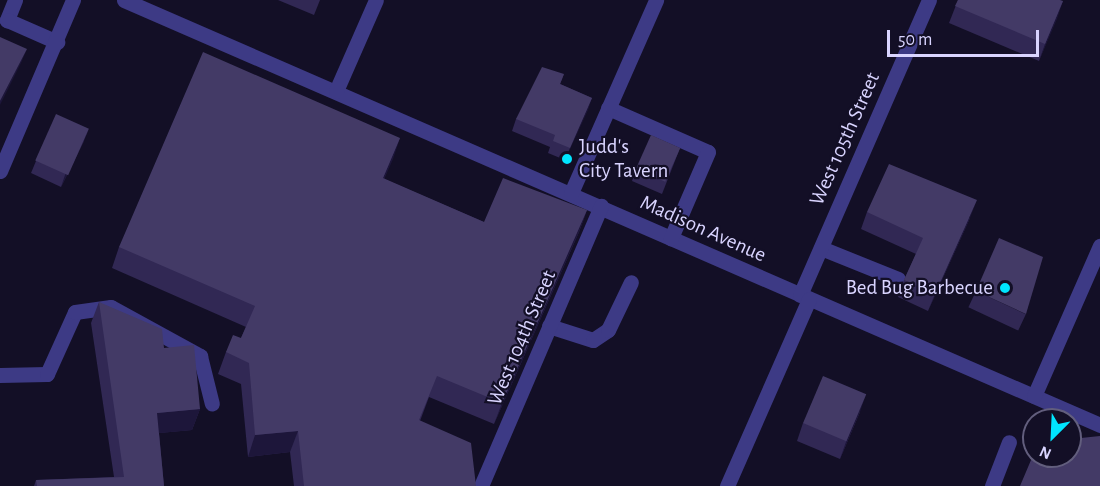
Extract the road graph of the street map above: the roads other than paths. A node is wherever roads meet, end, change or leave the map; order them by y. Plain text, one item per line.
1 (15, 0) edge
2 (74, 0) edge
3 (124, 0) edge
4 (376, 0) edge
5 (656, 0) edge
6 (929, 0) edge
7 (57, 42) junction
8 (336, 91) junction
9 (608, 108) junction
10 (0, 171) edge
11 (571, 193) junction
12 (601, 206) junction
13 (671, 238) junction
14 (1100, 246) edge
15 (821, 248) junction
16 (898, 279) dead end
17 (631, 282) dead end
18 (804, 297) junction
19 (549, 326) junction
20 (0, 375) edge
21 (1034, 396) junction
22 (212, 404) dead end
23 (1100, 425) edge
24 (1009, 442) dead end
25 (481, 486) edge
26 (727, 486) edge
27 (992, 486) edge

1 - 7 street
2 - 7 street
3 - 8 street, Madison Avenue
4 - 8 street
5 - 9 street
6 - 15 street, West 105th Street
7 - 10 street
8 - 11 street, Madison Avenue
9 - 11 street
9 - 13 street
11 - 12 street, Madison Avenue
12 - 13 street, Madison Avenue
12 - 19 street, West 104th Street
13 - 18 street, Madison Avenue
14 - 21 street
15 - 16 street
15 - 18 street, West 105th Street
17 - 19 street
18 - 21 street, Madison Avenue
18 - 26 street, West 105th Street
19 - 25 street, West 104th Street
20 - 22 street
21 - 23 street, Madison Avenue
24 - 27 street

